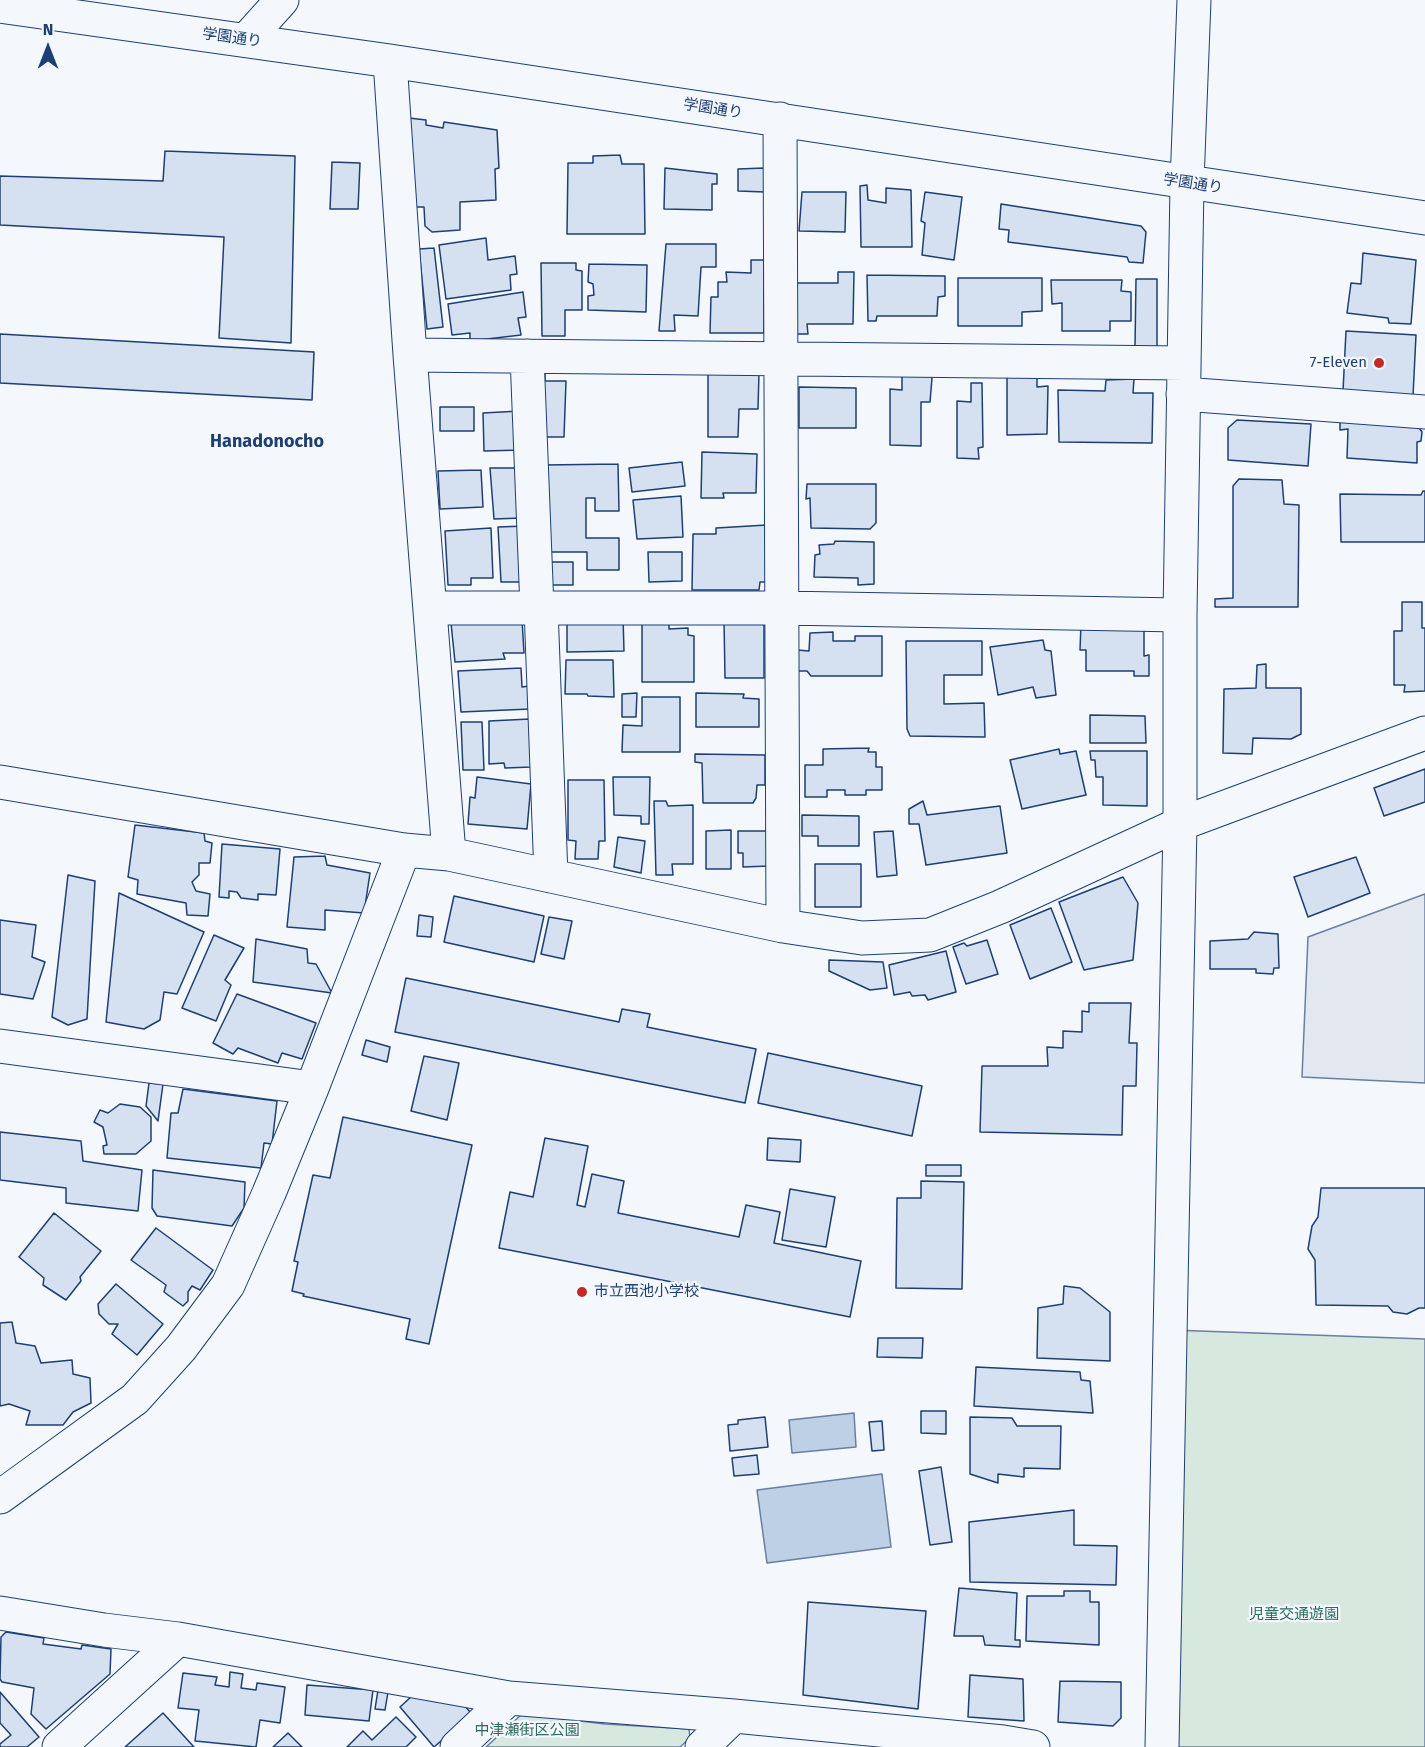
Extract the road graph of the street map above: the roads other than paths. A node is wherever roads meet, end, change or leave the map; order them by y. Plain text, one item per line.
1 (282, 0) edge
2 (1194, 0) edge
3 (0, 6) edge
4 (246, 40) junction
5 (390, 61) junction
6 (780, 119) junction
7 (1187, 183) junction
8 (1425, 218) edge
9 (410, 355) junction
10 (527, 356) junction
11 (780, 358) junction
12 (1184, 379) junction
13 (1425, 412) edge
14 (430, 608) junction
15 (783, 608) junction
16 (539, 609) junction
17 (1180, 615) junction
18 (1425, 733) edge
19 (0, 782) edge
20 (1180, 824) junction
21 (404, 850) junction
22 (449, 854) junction
23 (551, 876) junction
24 (783, 926) junction
25 (0, 1046) edge
26 (312, 1088) junction
27 (0, 1497) edge
28 (0, 1613) edge
29 (104, 1630) junction
30 (177, 1639) junction
31 (143, 1670) junction
32 (509, 1698) junction
33 (734, 1716) junction
34 (1011, 1745) edge
35 (59, 1747) edge
36 (457, 1747) edge
37 (702, 1747) edge
38 (1161, 1747) edge

1 - 4 street
2 - 7 street
3 - 4 street, 学園通り
4 - 5 street, 学園通り
5 - 6 street, 学園通り
5 - 9 street
6 - 7 street, 学園通り
6 - 11 street
7 - 8 street, 学園通り
7 - 12 street
9 - 10 street
9 - 14 street
10 - 11 street
10 - 16 street
11 - 12 street
11 - 15 street
12 - 13 street
12 - 17 street
14 - 16 street
14 - 22 street
15 - 16 street
15 - 17 street
15 - 24 street
16 - 23 street
17 - 20 street
18 - 20 street
19 - 21 street
20 - 24 street
20 - 38 street
21 - 22 street
21 - 26 street
22 - 23 street
23 - 24 street
25 - 26 street
26 - 27 street
28 - 29 street
29 - 30 street
29 - 31 street
30 - 31 street
30 - 32 street
31 - 35 street
32 - 33 street
32 - 36 street
33 - 34 street
33 - 37 street

